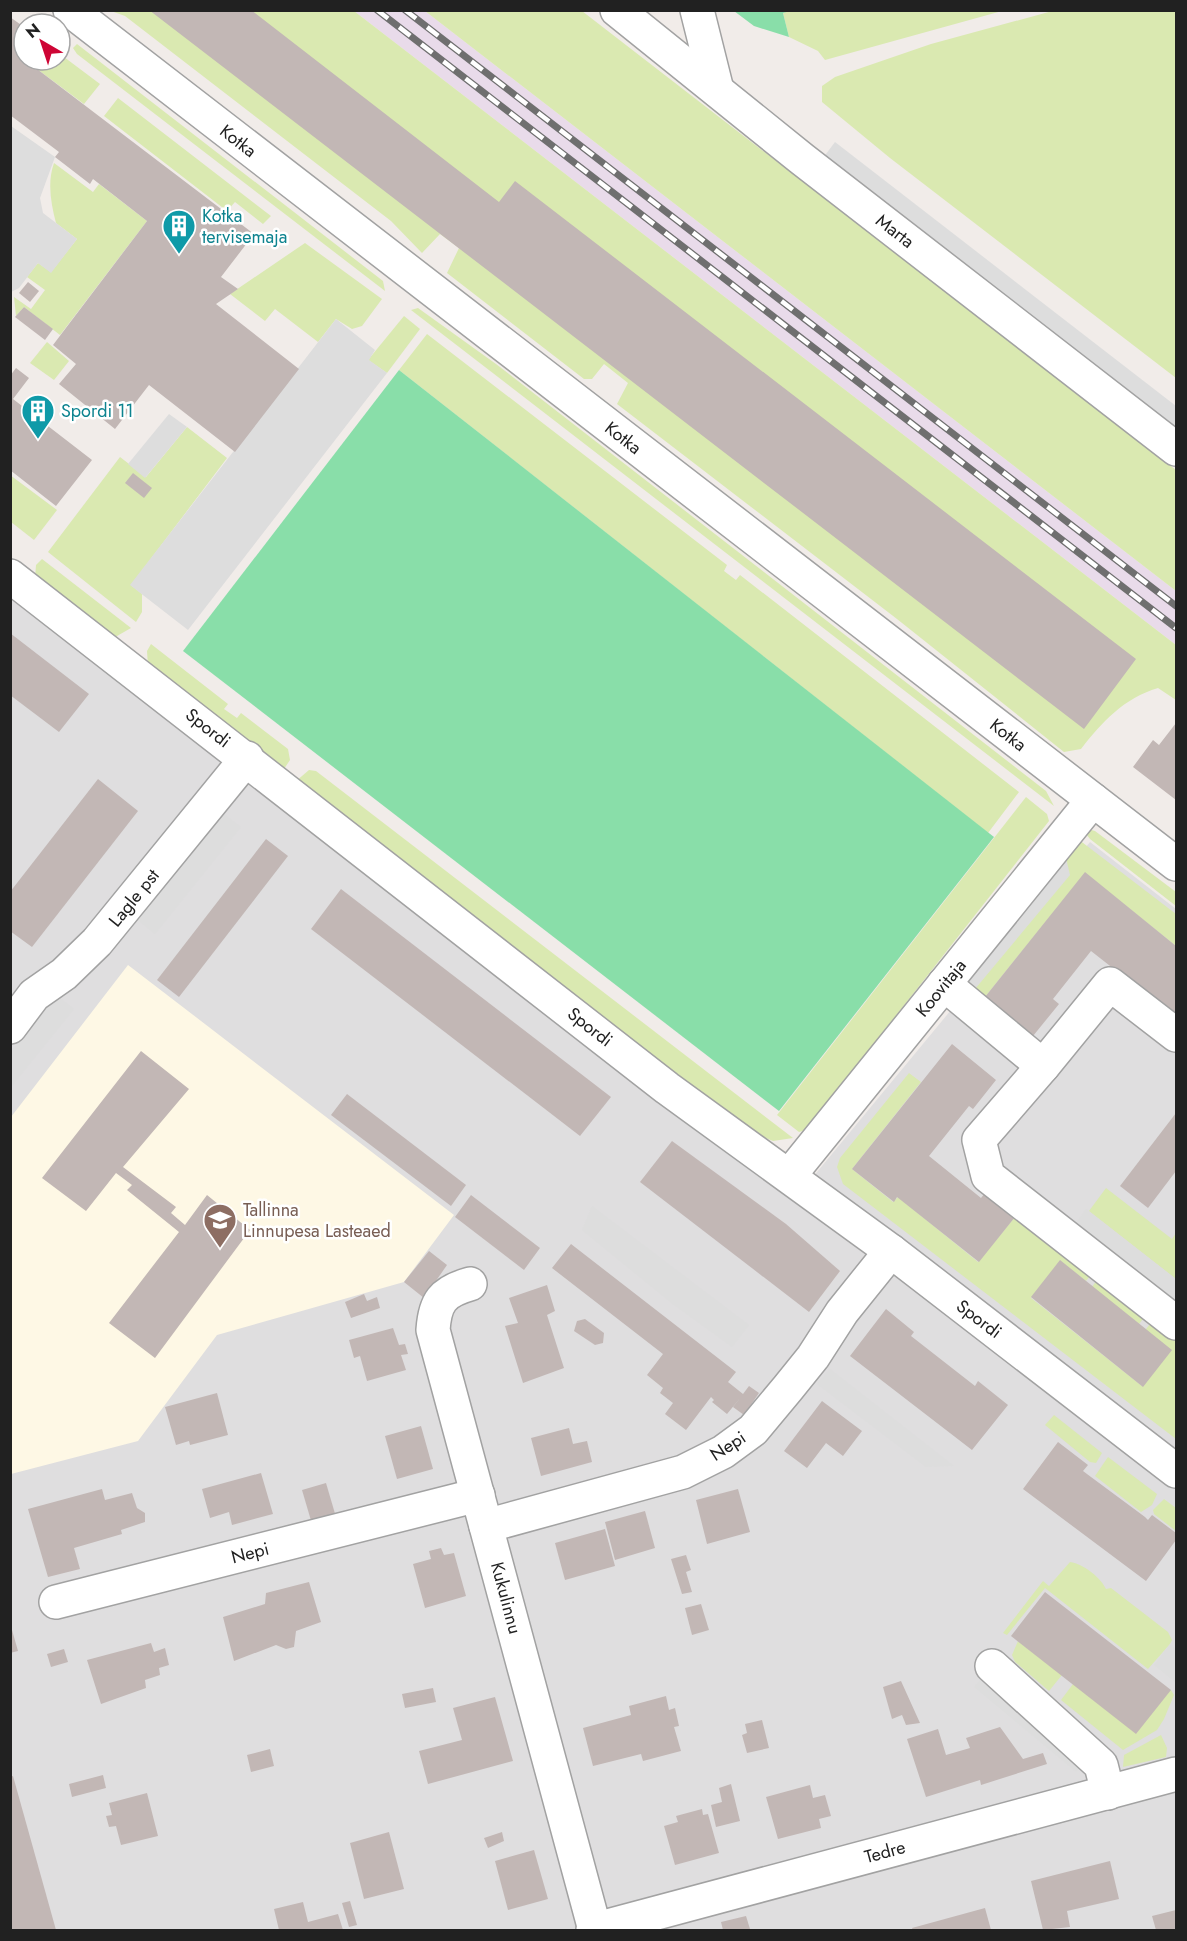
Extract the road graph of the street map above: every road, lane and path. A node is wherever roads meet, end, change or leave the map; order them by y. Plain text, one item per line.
1 (70, 10) edge
2 (617, 10) edge
3 (697, 10) edge
4 (717, 90) junction
5 (1176, 449) edge
6 (10, 576) edge
7 (247, 758) junction
8 (1094, 800) junction
9 (1176, 864) edge
10 (944, 984) junction
11 (10, 1027) edge
12 (1176, 1035) edge
13 (1043, 1066) junction
14 (789, 1176) junction
15 (891, 1251) junction
16 (470, 1284) dead end
17 (1176, 1323) edge
18 (1176, 1471) edge
19 (478, 1495) junction
20 (486, 1526) junction
21 (56, 1602) dead end
22 (992, 1666) dead end
23 (1176, 1774) edge
24 (1108, 1792) junction
25 (609, 1928) edge

1 - 8 street, Kotka
2 - 4 street, Marta
3 - 4 street
4 - 5 street, Marta
6 - 7 street, Spordi
7 - 11 street, Lagle pst
7 - 14 street, Spordi
8 - 9 street, Kotka
8 - 10 street, Koovitaja
10 - 13 street
10 - 14 street, Koovitaja
12 - 13 street
13 - 17 street
14 - 15 street, Spordi
15 - 18 street, Spordi
15 - 20 street, Nepi
16 - 19 street, Kukulinnu
19 - 20 street, Kukulinnu
19 - 21 street, Nepi
20 - 25 street, Kukulinnu
22 - 24 street
23 - 24 street, Tedre
24 - 25 street, Tedre

